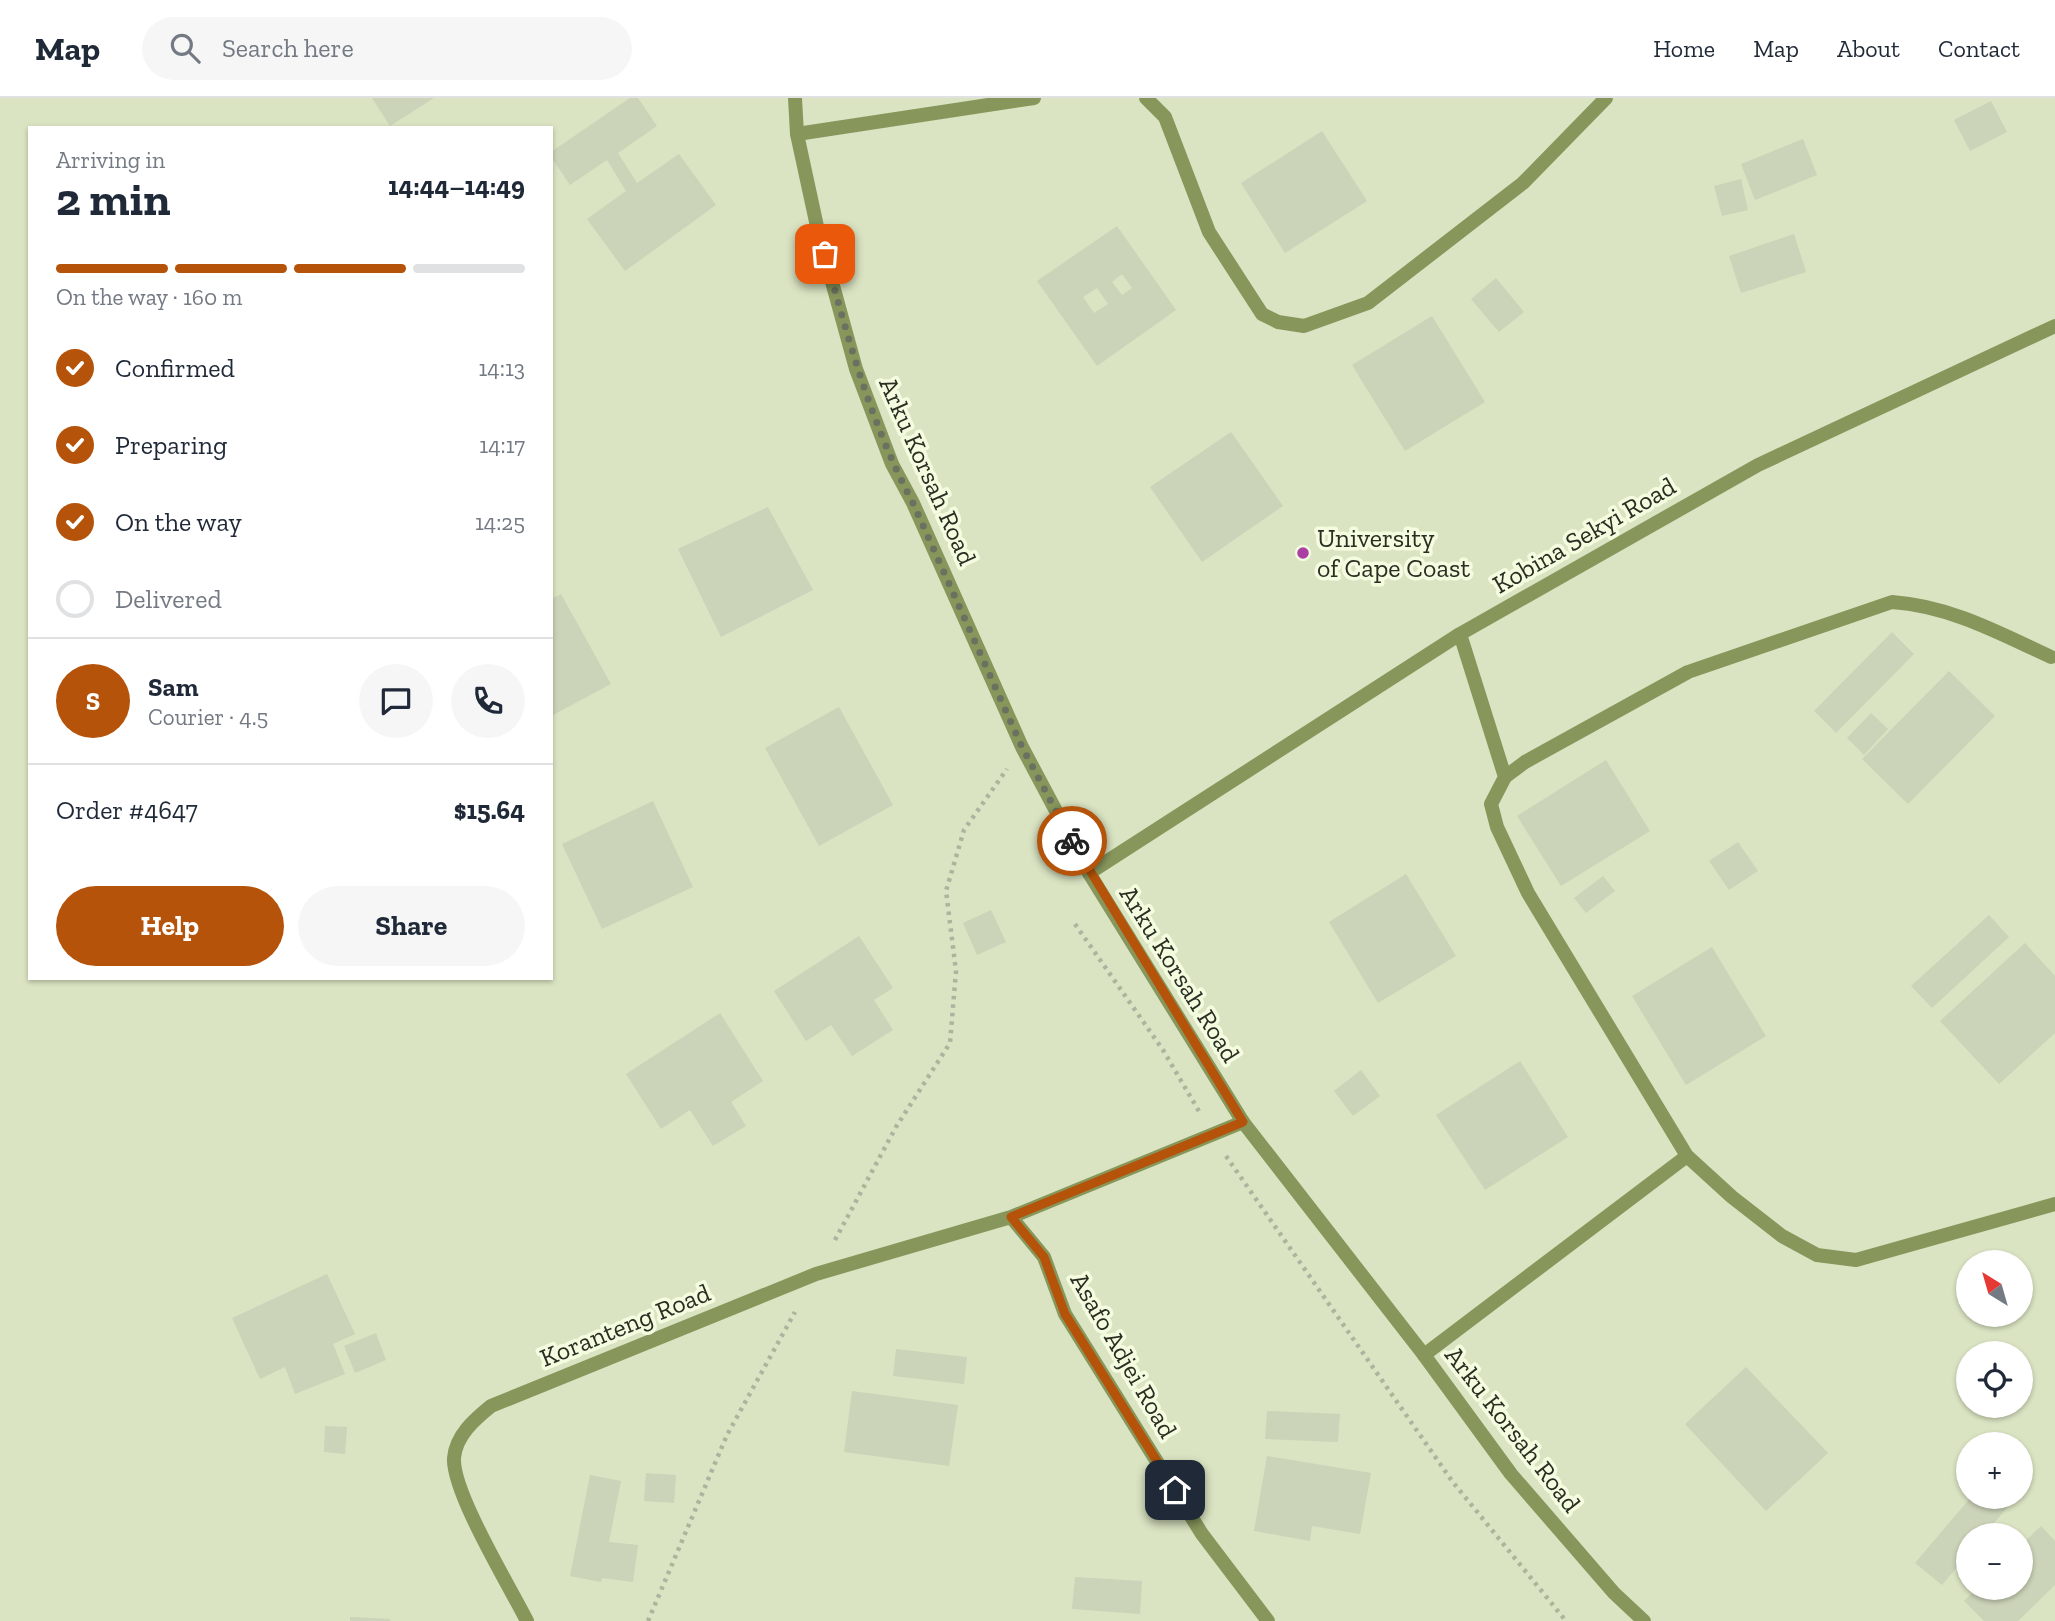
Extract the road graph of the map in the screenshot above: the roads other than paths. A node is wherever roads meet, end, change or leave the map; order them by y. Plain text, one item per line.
1 (795, 98) edge
2 (1034, 98) edge
3 (1146, 98) edge
4 (1606, 98) edge
5 (797, 134) junction
6 (2055, 326) edge
7 (1460, 634) junction
8 (2051, 657) dead end
9 (1505, 777) junction
10 (1089, 873) junction
11 (1243, 1122) junction
12 (1687, 1156) junction
13 (2055, 1204) edge
14 (1011, 1217) junction
15 (1424, 1355) junction
16 (527, 1621) edge
17 (1268, 1621) edge
18 (1644, 1621) edge

1 - 5 street, Arku Korsah Road
2 - 5 street
3 - 4 street
5 - 10 street, Arku Korsah Road
6 - 7 street, Kobina Sekyi Road
7 - 9 street
7 - 10 street, Kobina Sekyi Road
8 - 9 street
9 - 12 street
10 - 11 street, Arku Korsah Road
11 - 14 street
11 - 15 street, Arku Korsah Road
12 - 13 street
12 - 15 street
14 - 16 street, Koranteng Road
14 - 17 street, Asafo Adjei Road
15 - 18 street, Arku Korsah Road

